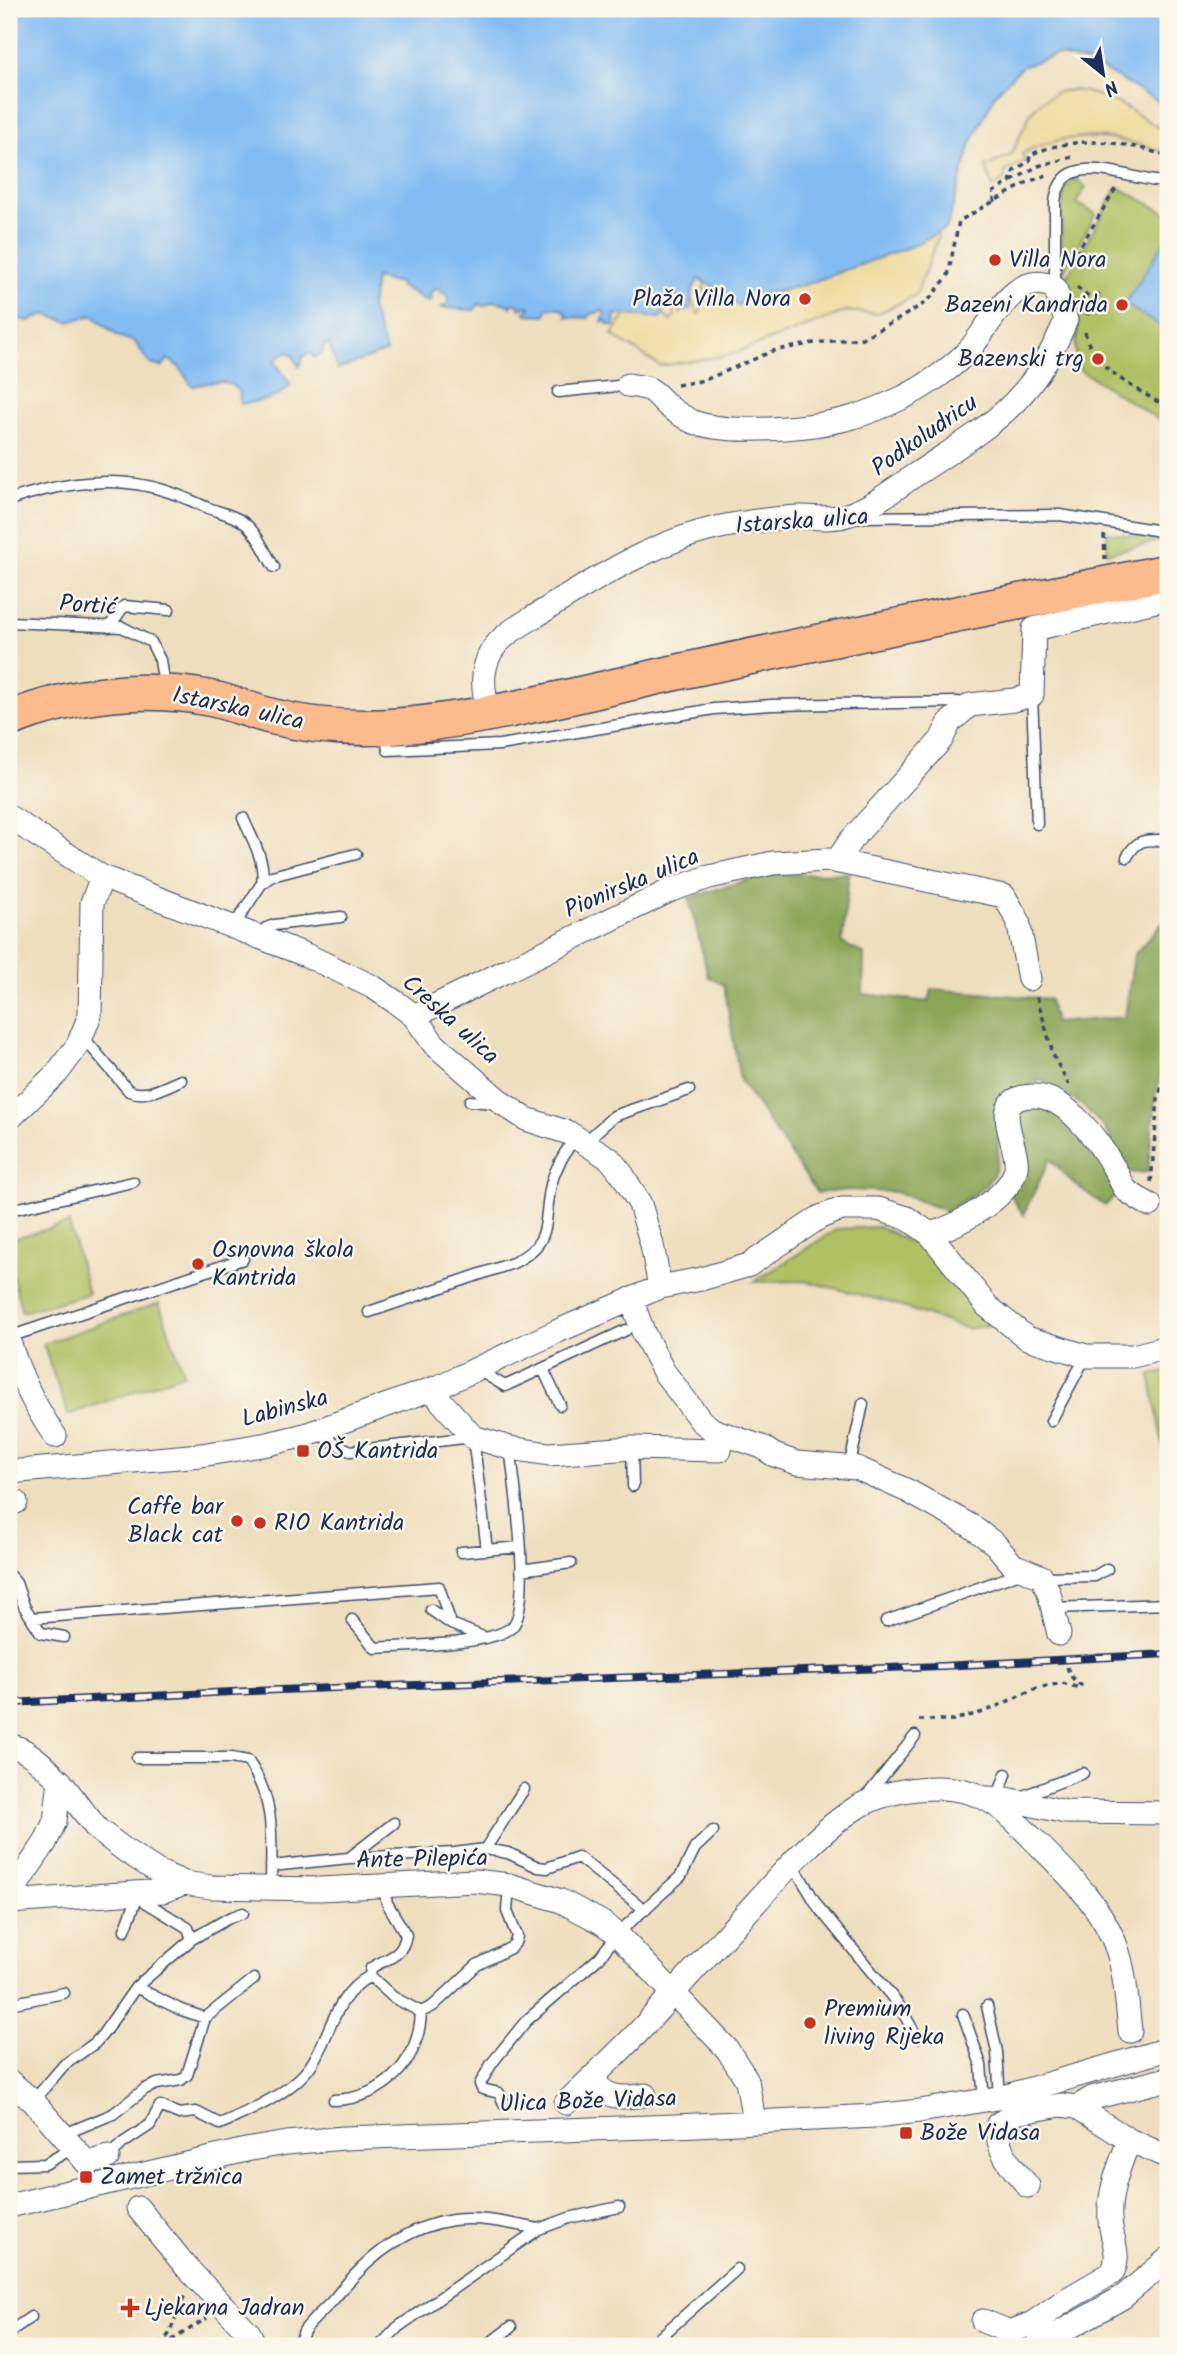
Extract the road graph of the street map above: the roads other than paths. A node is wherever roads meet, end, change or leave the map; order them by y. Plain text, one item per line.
1 (1168, 182) edge
2 (1055, 288) junction
3 (628, 385) joint
4 (558, 392) dead end
5 (9, 500) edge
6 (844, 517) junction
7 (1168, 530) edge
8 (274, 566) dead end
9 (1168, 572) edge
10 (1168, 598) edge
11 (169, 610) dead end
12 (9, 622) edge
13 (109, 627) junction
14 (164, 693) junction
15 (1032, 695) junction
16 (970, 705) junction
17 (489, 714) junction
18 (9, 719) edge
19 (386, 727) junction
20 (9, 817) edge
21 (243, 818) dead end
22 (1037, 824) dead end
23 (1168, 840) edge
24 (356, 854) dead end
25 (1127, 857) dead end
26 (837, 861) junction
27 (102, 877) junction
28 (262, 883) junction
29 (341, 918) dead end
30 (233, 927) junction
31 (259, 937) junction
32 (1029, 979) road end
33 (414, 1016) junction
34 (82, 1036) junction
35 (181, 1080) dead end
36 (689, 1090) dead end
37 (470, 1101) dead end
38 (502, 1103) junction
39 (9, 1119) edge
40 (580, 1139) junction
41 (133, 1182) dead end
42 (9, 1204) edge
43 (1150, 1205) road end
44 (930, 1234) junction
45 (243, 1259) dead end
46 (660, 1287) junction
47 (631, 1299) junction
48 (369, 1312) dead end
49 (626, 1330) dead end
50 (9, 1339) edge
51 (1168, 1348) edge
52 (1086, 1356) junction
53 (477, 1370) junction
54 (543, 1370) junction
55 (434, 1388) junction
56 (863, 1404) dead end
57 (560, 1405) dead end
58 (1051, 1421) dead end
59 (314, 1432) junction
60 (55, 1436) dead end
61 (473, 1437) junction
62 (510, 1448) junction
63 (632, 1448) junction
64 (720, 1450) dead end
65 (849, 1468) junction
66 (9, 1472) edge
67 (633, 1486) dead end
68 (520, 1547) junction
69 (487, 1550) junction
70 (461, 1552) dead end
71 (571, 1563) dead end
72 (1107, 1569) dead end
73 (521, 1570) junction
74 (1034, 1574) junction
75 (9, 1575) edge
76 (1168, 1604) edge
77 (1053, 1608) junction
78 (432, 1610) dead end
79 (32, 1618) junction
80 (352, 1620) dead end
81 (886, 1620) dead end
82 (451, 1624) junction
83 (1059, 1634) road end
84 (64, 1637) dead end
85 (489, 1638) junction
86 (915, 1736) dead end
87 (9, 1745) edge
88 (137, 1758) dead end
89 (1083, 1773) dead end
90 (1006, 1774) dead end
91 (60, 1781) junction
92 (524, 1789) dead end
93 (997, 1799) junction
94 (858, 1807) junction
95 (1168, 1814) edge
96 (394, 1824) dead end
97 (713, 1831) dead end
98 (485, 1849) junction
99 (349, 1858) junction
100 (793, 1865) junction
101 (271, 1877) junction
102 (184, 1883) junction
103 (383, 1885) junction
104 (509, 1885) junction
105 (9, 1896) edge
106 (135, 1896) junction
107 (9, 1902) edge
108 (645, 1910) junction
109 (243, 1913) dead end
110 (125, 1930) dead end
111 (617, 1934) junction
112 (192, 1939) junction
113 (370, 1976) junction
114 (254, 1979) dead end
115 (136, 1987) junction
116 (674, 1991) junction
117 (65, 1993) dead end
118 (9, 2004) edge
119 (988, 2006) dead end
120 (421, 2012) junction
121 (963, 2014) dead end
122 (205, 2018) junction
123 (1130, 2031) dead end
124 (917, 2037) dead end
125 (1168, 2049) edge
126 (592, 2077) junction
127 (1168, 2079) edge
128 (9, 2081) edge
129 (155, 2084) junction
130 (645, 2095) dead end
131 (992, 2099) junction
132 (334, 2100) dead end
133 (33, 2101) junction
134 (566, 2103) dead end
135 (505, 2105) dead end
136 (160, 2106) junction
137 (1077, 2107) junction
138 (754, 2121) junction
139 (1129, 2140) junction
140 (68, 2141) junction
141 (108, 2157) joint
142 (1168, 2157) edge
143 (9, 2165) edge
144 (1028, 2186) dead end
145 (9, 2206) edge
146 (619, 2207) dead end
147 (138, 2208) dead end
148 (539, 2229) junction
149 (1168, 2259) edge
150 (737, 2269) dead end
151 (31, 2317) dead end
152 (983, 2321) dead end
153 (511, 2327) dead end
154 (9, 2335) edge
155 (254, 2346) edge
156 (300, 2346) edge
157 (380, 2346) edge
158 (486, 2346) edge
159 (654, 2346) edge
160 (1036, 2346) edge

1 - 2 lane
2 - 3 street, Podkoludricu
2 - 6 street, Podkoludricu
3 - 4 lane
5 - 8 lane
6 - 7 lane, Istarska ulica
6 - 17 street, Istarska ulica
9 - 17 main road, Istarska ulica
10 - 15 street
11 - 13 lane
12 - 13 lane, Portić
13 - 14 lane, Portić
14 - 18 main road, Istarska ulica
14 - 19 main road, Istarska ulica
15 - 16 street
15 - 22 lane
16 - 19 lane
16 - 26 street
17 - 19 main road, Istarska ulica
20 - 27 street, Creska ulica
21 - 28 lane
23 - 25 lane
24 - 28 lane
26 - 32 street, Pionirska ulica
26 - 33 street, Pionirska ulica
27 - 30 street, Creska ulica
27 - 34 street
28 - 30 lane
29 - 31 lane
30 - 31 street, Creska ulica
31 - 33 street, Creska ulica
33 - 38 street, Creska ulica
34 - 35 lane
34 - 39 street
36 - 40 lane
37 - 38 lane
38 - 40 street, Creska ulica
40 - 46 street, Creska ulica
40 - 48 lane
41 - 42 lane
43 - 44 street
44 - 46 street, Labinska
44 - 52 street
45 - 50 lane
46 - 47 street, Labinska
47 - 53 street, Labinska
47 - 65 street
49 - 54 lane
50 - 60 street
51 - 52 street
52 - 58 lane
53 - 54 lane
53 - 55 street, Labinska
54 - 57 lane
55 - 59 street, Labinska
55 - 61 street
56 - 65 lane
59 - 61 lane
59 - 66 street, Labinska
61 - 62 street
61 - 69 lane
62 - 63 street
62 - 68 lane
63 - 64 street
63 - 67 lane
65 - 74 street
68 - 69 lane
68 - 73 lane
69 - 70 lane
71 - 73 lane
72 - 74 lane
73 - 85 lane
74 - 77 street
74 - 81 lane
75 - 79 lane
76 - 77 lane
77 - 83 street
78 - 82 lane
79 - 82 lane
79 - 84 lane
80 - 85 lane
82 - 85 lane
86 - 94 lane
87 - 91 street, Ante Pilepića
88 - 101 lane
89 - 93 lane
90 - 93 lane
91 - 102 street, Ante Pilepića
91 - 105 street
92 - 98 lane
93 - 94 street
93 - 95 street
93 - 123 street
94 - 100 street
96 - 99 lane
97 - 108 lane
98 - 99 lane
98 - 108 lane
99 - 101 lane
100 - 116 street
100 - 124 lane
101 - 102 street, Ante Pilepića
101 - 103 street, Ante Pilepića
102 - 106 street
103 - 104 street, Ante Pilepića
103 - 113 lane
104 - 111 street, Ante Pilepića
104 - 120 lane
106 - 107 street
106 - 110 lane
106 - 112 lane
108 - 111 lane
109 - 112 lane
111 - 116 street, Ante Pilepića
111 - 135 lane
112 - 115 lane
113 - 120 lane
113 - 136 lane
114 - 122 lane
115 - 122 lane
115 - 133 lane
116 - 126 street
116 - 138 street, Ante Pilepića
117 - 118 lane
119 - 131 lane
120 - 132 lane
121 - 131 lane
122 - 129 lane
125 - 131 street, Ulica Bože Vidasa
126 - 130 street
126 - 134 street
127 - 137 street
128 - 133 street
129 - 136 lane
129 - 140 lane
131 - 138 street, Ulica Bože Vidasa
133 - 140 street
136 - 141 lane
137 - 139 street
137 - 144 street
138 - 145 street, Ulica Bože Vidasa
139 - 142 street
139 - 152 street
140 - 141 street
140 - 143 lane
146 - 148 lane
147 - 155 street
148 - 156 lane
148 - 157 lane
149 - 160 street
150 - 159 lane
151 - 154 lane
153 - 158 lane

